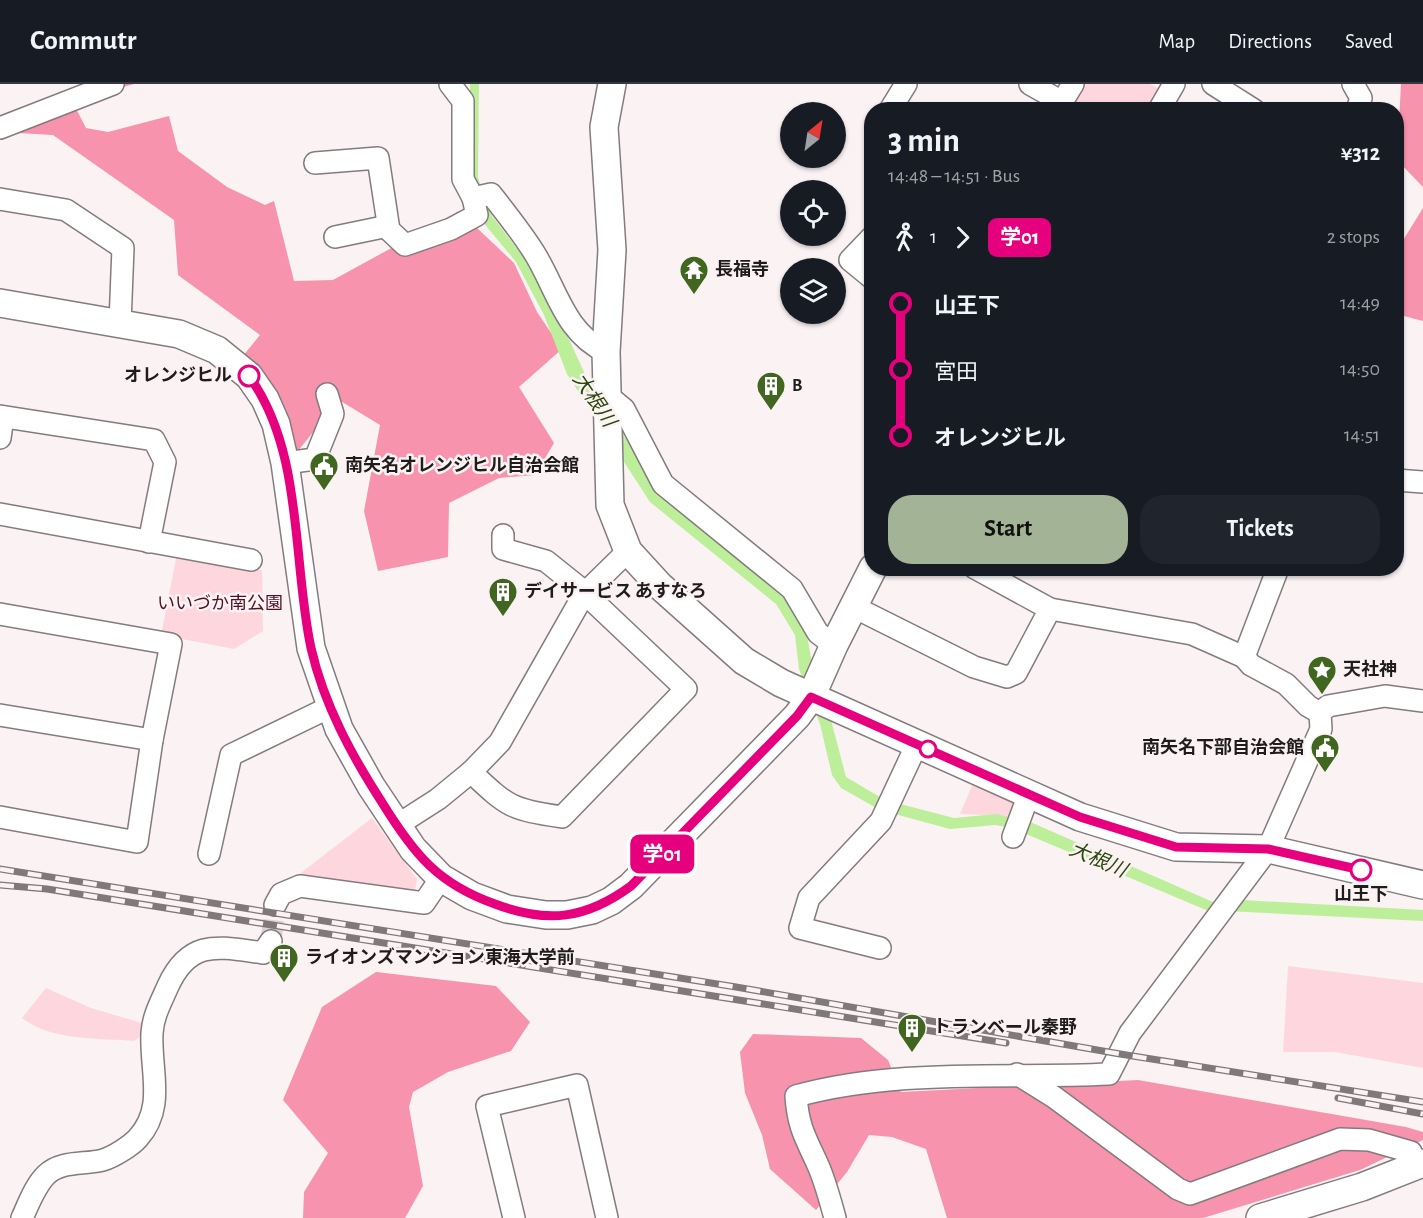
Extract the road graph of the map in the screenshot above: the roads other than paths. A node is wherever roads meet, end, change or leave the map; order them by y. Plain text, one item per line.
1 (113, 84) edge
2 (450, 84) edge
3 (612, 84) edge
4 (906, 84) edge
5 (1030, 84) edge
6 (1073, 84) edge
7 (1174, 84) edge
8 (1212, 84) edge
9 (1353, 84) edge
10 (895, 102) edge
11 (1164, 102) edge
12 (1241, 102) edge
13 (1360, 102) edge
14 (0, 128) edge
15 (315, 163) dead end
16 (480, 196) junction
17 (0, 199) edge
18 (388, 226) junction
19 (334, 237) dead end
20 (864, 245) edge
21 (864, 271) edge
22 (0, 303) edge
23 (120, 323) junction
24 (606, 352) junction
25 (327, 394) dead end
26 (606, 399) junction
27 (1, 424) edge
28 (285, 464) junction
29 (1404, 481) edge
30 (1423, 482) edge
31 (0, 514) edge
32 (149, 542) junction
33 (502, 549) dead end
34 (628, 551) junction
35 (251, 560) dead end
36 (869, 576) edge
37 (990, 576) edge
38 (1275, 576) edge
39 (584, 594) junction
40 (855, 608) junction
41 (1050, 609) junction
42 (0, 614) edge
43 (834, 645) junction
44 (1244, 657) junction
45 (811, 697) junction
46 (1423, 701) edge
47 (330, 707) junction
48 (1320, 713) junction
49 (0, 715) edge
50 (152, 740) junction
51 (917, 744) junction
52 (471, 772) junction
53 (1025, 805) junction
54 (0, 818) edge
55 (396, 826) junction
56 (1013, 837) dead end
57 (1268, 849) junction
58 (209, 854) dead end
59 (441, 878) junction
60 (1423, 885) edge
61 (275, 905) tunnel mouth
62 (271, 941) dead end
63 (880, 948) dead end
64 (1017, 1074) junction
65 (1417, 1158) edge
66 (21, 1218) edge
67 (514, 1218) edge
68 (607, 1218) edge
69 (834, 1218) edge
70 (1260, 1218) edge

1 - 14 street
2 - 16 street
3 - 24 street
4 - 10 street
5 - 6 street
7 - 11 street
8 - 12 street
9 - 13 street
15 - 18 street
16 - 18 street
16 - 24 street
17 - 23 street
18 - 19 street
20 - 21 street
22 - 23 street
23 - 28 street
24 - 26 street
25 - 28 street
26 - 34 street
26 - 43 street
27 - 32 street
28 - 47 street
29 - 30 street
31 - 32 street
32 - 35 street
33 - 39 street
34 - 39 street
34 - 45 street
36 - 40 street
37 - 41 street
38 - 44 street
39 - 52 street
39 - 52 street
40 - 41 street
40 - 43 street
41 - 44 street
42 - 50 street
43 - 45 street
44 - 48 street
45 - 51 street
45 - 59 street
46 - 48 street
47 - 55 street
47 - 58 street
48 - 57 street
49 - 50 street
50 - 54 street
51 - 53 street
51 - 63 street
52 - 55 street
53 - 56 street
53 - 57 street
55 - 59 street
57 - 60 street
57 - 64 street
59 - 61 street
62 - 66 street
64 - 65 street
64 - 69 street
65 - 70 street
67 - 68 street

